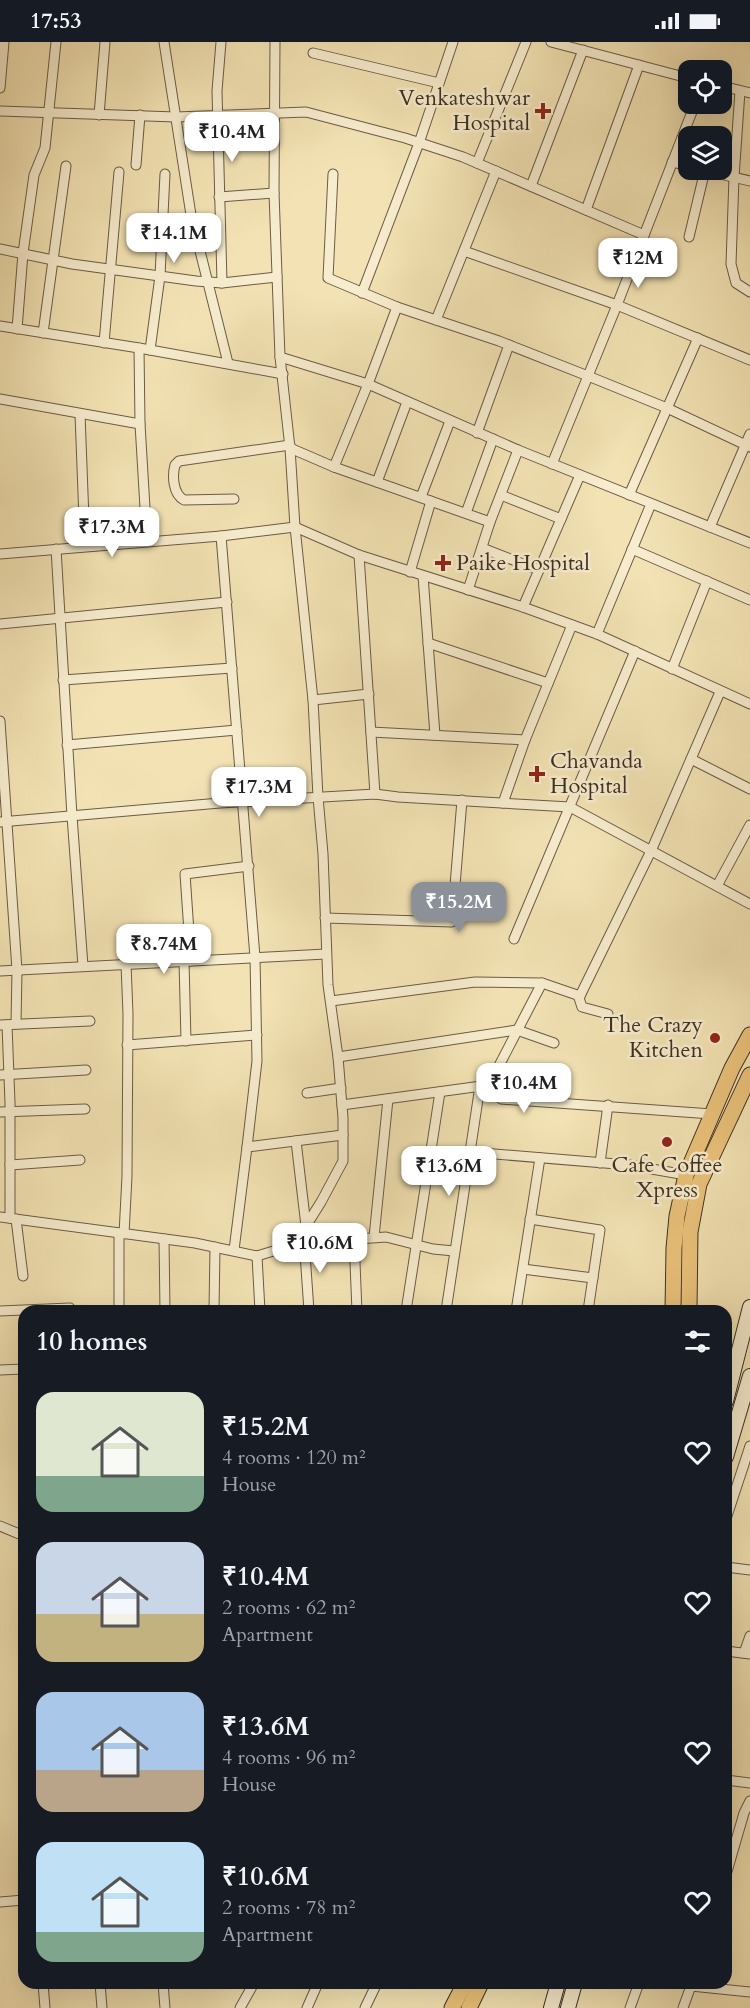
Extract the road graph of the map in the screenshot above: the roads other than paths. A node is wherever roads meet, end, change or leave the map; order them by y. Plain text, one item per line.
1 (4, 42) edge
2 (56, 42) edge
3 (105, 42) edge
4 (164, 42) edge
5 (220, 42) edge
6 (275, 42) edge
7 (453, 42) edge
8 (526, 42) edge
9 (551, 42) edge
10 (595, 42) edge
11 (587, 52) junction
12 (313, 53) dead end
13 (639, 65) junction
14 (678, 75) edge
15 (439, 83) junction
16 (0, 88) edge
17 (732, 89) edge
18 (740, 91) junction
19 (750, 93) edge
20 (0, 111) edge
21 (49, 113) junction
22 (274, 113) junction
23 (691, 114) edge
24 (99, 115) junction
25 (140, 115) junction
26 (217, 116) junction
27 (176, 117) junction
28 (419, 143) junction
29 (672, 162) junction
30 (477, 163) junction
31 (678, 164) edge
32 (136, 165) dead end
33 (66, 166) dead end
34 (496, 171) junction
35 (119, 172) dead end
36 (165, 174) dead end
37 (333, 174) dead end
38 (734, 177) junction
39 (702, 180) edge
40 (750, 181) edge
41 (531, 186) junction
42 (274, 193) junction
43 (219, 197) junction
44 (586, 210) junction
45 (644, 235) junction
46 (689, 237) dead end
47 (0, 249) edge
48 (464, 251) junction
49 (23, 254) junction
50 (54, 260) junction
51 (110, 269) junction
52 (160, 276) junction
53 (277, 277) junction
54 (208, 282) junction
55 (222, 283) junction
56 (750, 292) edge
57 (362, 293) junction
58 (617, 305) junction
59 (396, 307) junction
60 (436, 321) junction
61 (0, 326) edge
62 (17, 329) junction
63 (43, 333) junction
64 (698, 338) junction
65 (104, 343) junction
66 (509, 345) junction
67 (139, 348) junction
68 (150, 350) junction
69 (280, 357) junction
70 (750, 360) edge
71 (228, 363) junction
72 (283, 374) junction
73 (588, 376) junction
74 (368, 384) junction
75 (0, 399) edge
76 (406, 402) junction
77 (667, 408) junction
78 (80, 414) junction
79 (450, 421) junction
80 (140, 424) junction
81 (477, 433) junction
82 (750, 434) edge
83 (493, 439) junction
84 (290, 446) junction
85 (748, 446) edge
86 (518, 450) junction
87 (552, 464) junction
88 (334, 467) junction
89 (580, 475) junction
90 (377, 482) junction
91 (501, 495) junction
92 (629, 495) junction
93 (421, 497) junction
94 (234, 499) dead end
95 (431, 501) junction
96 (651, 504) junction
97 (466, 513) junction
98 (561, 519) junction
99 (490, 522) junction
100 (295, 527) junction
101 (710, 527) junction
102 (221, 536) junction
103 (147, 541) junction
104 (750, 543) edge
105 (85, 546) junction
106 (482, 548) junction
107 (56, 549) junction
108 (632, 549) junction
109 (0, 554) edge
110 (359, 555) junction
111 (539, 570) junction
112 (410, 572) junction
113 (423, 576) junction
114 (706, 581) junction
115 (468, 590) junction
116 (750, 600) edge
117 (227, 602) junction
118 (523, 607) junction
119 (60, 618) junction
120 (0, 624) edge
121 (572, 625) junction
122 (597, 634) junction
123 (428, 643) junction
124 (635, 651) junction
125 (232, 668) junction
126 (672, 669) junction
127 (63, 680) junction
128 (548, 683) junction
129 (720, 692) junction
130 (369, 694) junction
131 (313, 700) junction
132 (749, 703) edge
133 (0, 721) edge
134 (237, 730) junction
135 (371, 732) junction
136 (435, 735) junction
137 (525, 740) junction
138 (67, 745) junction
139 (691, 759) junction
140 (750, 789) edge
141 (375, 794) junction
142 (318, 797) junction
143 (462, 800) junction
144 (244, 801) junction
145 (502, 803) junction
146 (570, 807) junction
147 (72, 816) junction
148 (3, 821) edge
149 (750, 825) edge
150 (651, 851) junction
151 (249, 867) junction
152 (717, 886) junction
153 (11, 896) junction
154 (0, 897) edge
155 (750, 904) edge
156 (325, 918) junction
157 (514, 939) dead end
158 (327, 954) junction
159 (255, 957) junction
160 (188, 961) junction
161 (126, 963) junction
162 (83, 966) junction
163 (16, 970) junction
164 (0, 971) edge
165 (542, 982) junction
166 (580, 996) junction
167 (331, 1001) junction
168 (608, 1014) dead end
169 (90, 1021) dead end
170 (8, 1025) edge
171 (518, 1030) junction
172 (257, 1035) junction
173 (750, 1035) edge
174 (186, 1041) junction
175 (554, 1043) dead end
176 (127, 1045) junction
177 (338, 1057) junction
178 (86, 1070) dead end
179 (4, 1074) edge
180 (750, 1075) edge
181 (484, 1085) junction
182 (341, 1088) junction
183 (440, 1092) junction
184 (307, 1093) dead end
185 (388, 1099) junction
186 (342, 1105) junction
187 (608, 1105) junction
188 (85, 1109) dead end
189 (5, 1112) edge
190 (712, 1114) junction
191 (343, 1135) junction
192 (296, 1141) junction
193 (247, 1147) junction
194 (470, 1152) junction
195 (540, 1158) junction
196 (80, 1160) dead end
197 (600, 1163) junction
198 (10, 1166) junction
199 (686, 1175) junction
200 (9, 1218) edge
201 (531, 1219) junction
202 (306, 1226) junction
203 (122, 1234) junction
204 (374, 1237) junction
205 (164, 1239) junction
206 (291, 1239) junction
207 (304, 1239) junction
208 (354, 1239) junction
209 (417, 1245) junction
210 (215, 1247) junction
211 (234, 1250) junction
212 (454, 1251) junction
213 (257, 1256) junction
214 (523, 1269) junction
215 (23, 1276) dead end
216 (593, 1278) junction
217 (118, 1305) edge
218 (165, 1305) edge
219 (214, 1305) edge
220 (260, 1305) edge
221 (309, 1305) edge
222 (357, 1305) edge
223 (407, 1305) edge
224 (447, 1305) edge
225 (517, 1305) edge
226 (589, 1305) edge
227 (673, 1305) edge
228 (689, 1305) edge
229 (750, 1307) edge
230 (18, 1310) edge
231 (0, 1311) edge
232 (18, 1369) edge
233 (0, 1370) edge
234 (750, 1376) edge
235 (732, 1378) edge
236 (732, 1437) edge
237 (750, 1446) edge
238 (732, 1458) edge
239 (748, 1462) edge
240 (732, 1503) edge
241 (0, 1526) edge
242 (18, 1534) edge
243 (732, 1568) edge
244 (750, 1570) edge
245 (750, 1636) edge
246 (732, 1652) edge
247 (747, 1654) edge
248 (732, 1781) edge
249 (750, 1784) edge
250 (750, 1801) edge
251 (732, 1854) edge
252 (18, 1900) edge
253 (0, 1902) edge
254 (43, 1989) edge
255 (100, 1989) edge
256 (163, 1989) edge
257 (251, 1989) edge
258 (316, 1989) edge
259 (373, 1989) edge
260 (462, 1989) edge
261 (478, 1989) edge
262 (556, 1989) edge
263 (573, 1989) edge
264 (637, 1989) edge
265 (690, 1989) edge
266 (725, 1989) edge
267 (750, 1992) edge
268 (45, 2008) edge
269 (102, 2008) edge
270 (165, 2008) edge
271 (240, 2008) edge
272 (308, 2008) edge
273 (365, 2008) edge
274 (453, 2008) edge
275 (469, 2008) edge
276 (551, 2008) edge
277 (568, 2008) edge
278 (630, 2008) edge
279 (683, 2008) edge

1 - 16 street
2 - 21 street
3 - 24 street
4 - 27 street
5 - 26 street
6 - 22 street
7 - 15 street
8 - 30 street
9 - 11 street
10 - 11 street
11 - 13 street
11 - 41 street
12 - 15 street
13 - 14 street
13 - 44 street
15 - 28 street
17 - 18 street
18 - 19 street
18 - 38 street
20 - 21 street
21 - 24 street
21 - 49 street
22 - 26 street
22 - 28 street
22 - 42 street
23 - 29 street
24 - 25 street
25 - 27 street
25 - 32 street
26 - 27 street
26 - 43 street
27 - 54 street
28 - 30 street
28 - 57 street
29 - 31 street
29 - 45 street
30 - 34 street
33 - 50 street
34 - 41 street
34 - 48 street
35 - 51 street
36 - 52 street
37 - 57 street
38 - 40 street
38 - 56 street
39 - 46 street
41 - 44 street
42 - 43 street
42 - 53 street
43 - 55 street
44 - 45 street
45 - 58 street
47 - 49 street
48 - 58 street
48 - 60 street
49 - 50 street
49 - 62 street
50 - 51 street
50 - 63 street
51 - 52 street
51 - 65 street
52 - 54 street
52 - 68 street
53 - 55 street
53 - 69 street
54 - 55 street
54 - 71 street
57 - 59 street
58 - 64 street
58 - 73 street
59 - 60 street
59 - 74 street
60 - 66 street
61 - 62 street
62 - 63 street
63 - 65 street
64 - 70 street
64 - 77 street
65 - 67 street
66 - 73 street
66 - 81 street
67 - 68 street
67 - 80 street
68 - 71 street
69 - 72 street
69 - 74 street
71 - 72 street
72 - 84 street
73 - 77 street
73 - 87 street
74 - 76 street
74 - 88 street
75 - 78 street
76 - 79 street
76 - 90 street
77 - 85 street
77 - 92 street
78 - 80 street
78 - 105 street
79 - 81 street
79 - 93 street
80 - 103 street
81 - 83 street
82 - 85 street
83 - 86 street
83 - 97 street
84 - 88 street
84 - 94 street
84 - 100 street
85 - 101 street
86 - 87 street
86 - 91 street
87 - 89 street
88 - 90 street
89 - 92 street
89 - 98 street
90 - 93 street
91 - 98 street
91 - 99 street
92 - 96 street
93 - 95 street
95 - 97 street
95 - 112 street
96 - 101 street
96 - 108 street
97 - 99 street
98 - 111 street
99 - 106 street
100 - 102 street
100 - 110 street
100 - 131 street
101 - 104 street
102 - 103 street
102 - 117 street
103 - 105 street
105 - 107 street
106 - 111 street
106 - 115 street
107 - 109 street
107 - 119 street
108 - 114 street
108 - 122 street
110 - 112 street
110 - 130 street
111 - 118 street
112 - 113 street
113 - 115 street
113 - 123 street
114 - 116 street
114 - 126 street
115 - 118 street
117 - 119 street
117 - 125 street
118 - 121 street
119 - 120 street
119 - 127 street
121 - 122 street
121 - 128 street
122 - 124 street
123 - 128 street
123 - 136 street
124 - 126 street
124 - 146 street
125 - 127 street
125 - 134 street
126 - 129 street
127 - 138 street
128 - 137 street
129 - 132 street
129 - 139 street
130 - 131 street
130 - 135 street
131 - 142 street
133 - 148 street
134 - 138 street
134 - 144 street
135 - 136 street
135 - 141 street
136 - 137 street
137 - 145 street
138 - 147 street
139 - 140 street
139 - 150 street
141 - 142 street
141 - 143 street
142 - 144 street
142 - 156 street
143 - 145 street
143 - 156 street
144 - 147 street
144 - 151 street
145 - 146 street
146 - 150 street
146 - 157 street
147 - 148 street
147 - 162 street
148 - 153 street
149 - 152 street
150 - 152 street
150 - 166 street
151 - 159 street
151 - 160 street
152 - 155 street
153 - 154 street
153 - 163 street
156 - 158 street
158 - 159 street
158 - 167 street
159 - 160 street
159 - 172 street
160 - 161 street
160 - 174 street
161 - 162 street
161 - 176 street
162 - 163 street
163 - 164 street
163 - 170 street
165 - 166 street
165 - 167 street
165 - 171 street
166 - 168 street
167 - 177 street
169 - 170 street
170 - 179 street
171 - 175 street
171 - 177 street
171 - 181 street
172 - 174 street
172 - 193 street
173 - 190 main road
174 - 176 street
176 - 203 street
177 - 182 street
178 - 179 street
179 - 189 street
180 - 228 main road
181 - 183 street
181 - 187 street
181 - 194 street
182 - 184 street
182 - 186 street
183 - 185 street
183 - 209 street
185 - 186 street
185 - 204 street
186 - 191 street
187 - 190 street
187 - 197 street
188 - 189 street
189 - 198 street
190 - 199 main road
191 - 192 street
191 - 202 street
192 - 193 street
192 - 202 street
193 - 211 street
194 - 195 street
194 - 212 street
195 - 197 street
195 - 201 street
196 - 198 street
197 - 199 street
198 - 200 street
199 - 227 main road
200 - 203 street
200 - 215 street
201 - 214 street
201 - 216 street
202 - 206 street
203 - 205 street
203 - 217 street
204 - 208 street
204 - 209 street
205 - 210 street
205 - 218 street
206 - 207 street
206 - 213 street
207 - 208 street
207 - 221 street
208 - 222 street
209 - 212 street
209 - 223 street
210 - 211 street
210 - 219 street
211 - 213 street
212 - 224 street
213 - 220 street
214 - 216 street
214 - 225 street
216 - 226 street
229 - 235 street
230 - 231 street
232 - 233 street
234 - 236 street
237 - 239 street
238 - 239 street
239 - 240 street
241 - 242 street
243 - 244 street
245 - 247 street
246 - 247 street
248 - 249 street
250 - 251 street
252 - 253 street
254 - 268 street
255 - 269 street
256 - 270 street
257 - 271 street
258 - 272 street
259 - 273 street
260 - 274 main road
261 - 275 main road
262 - 276 street
263 - 277 street
264 - 278 street
265 - 279 street
266 - 267 street

